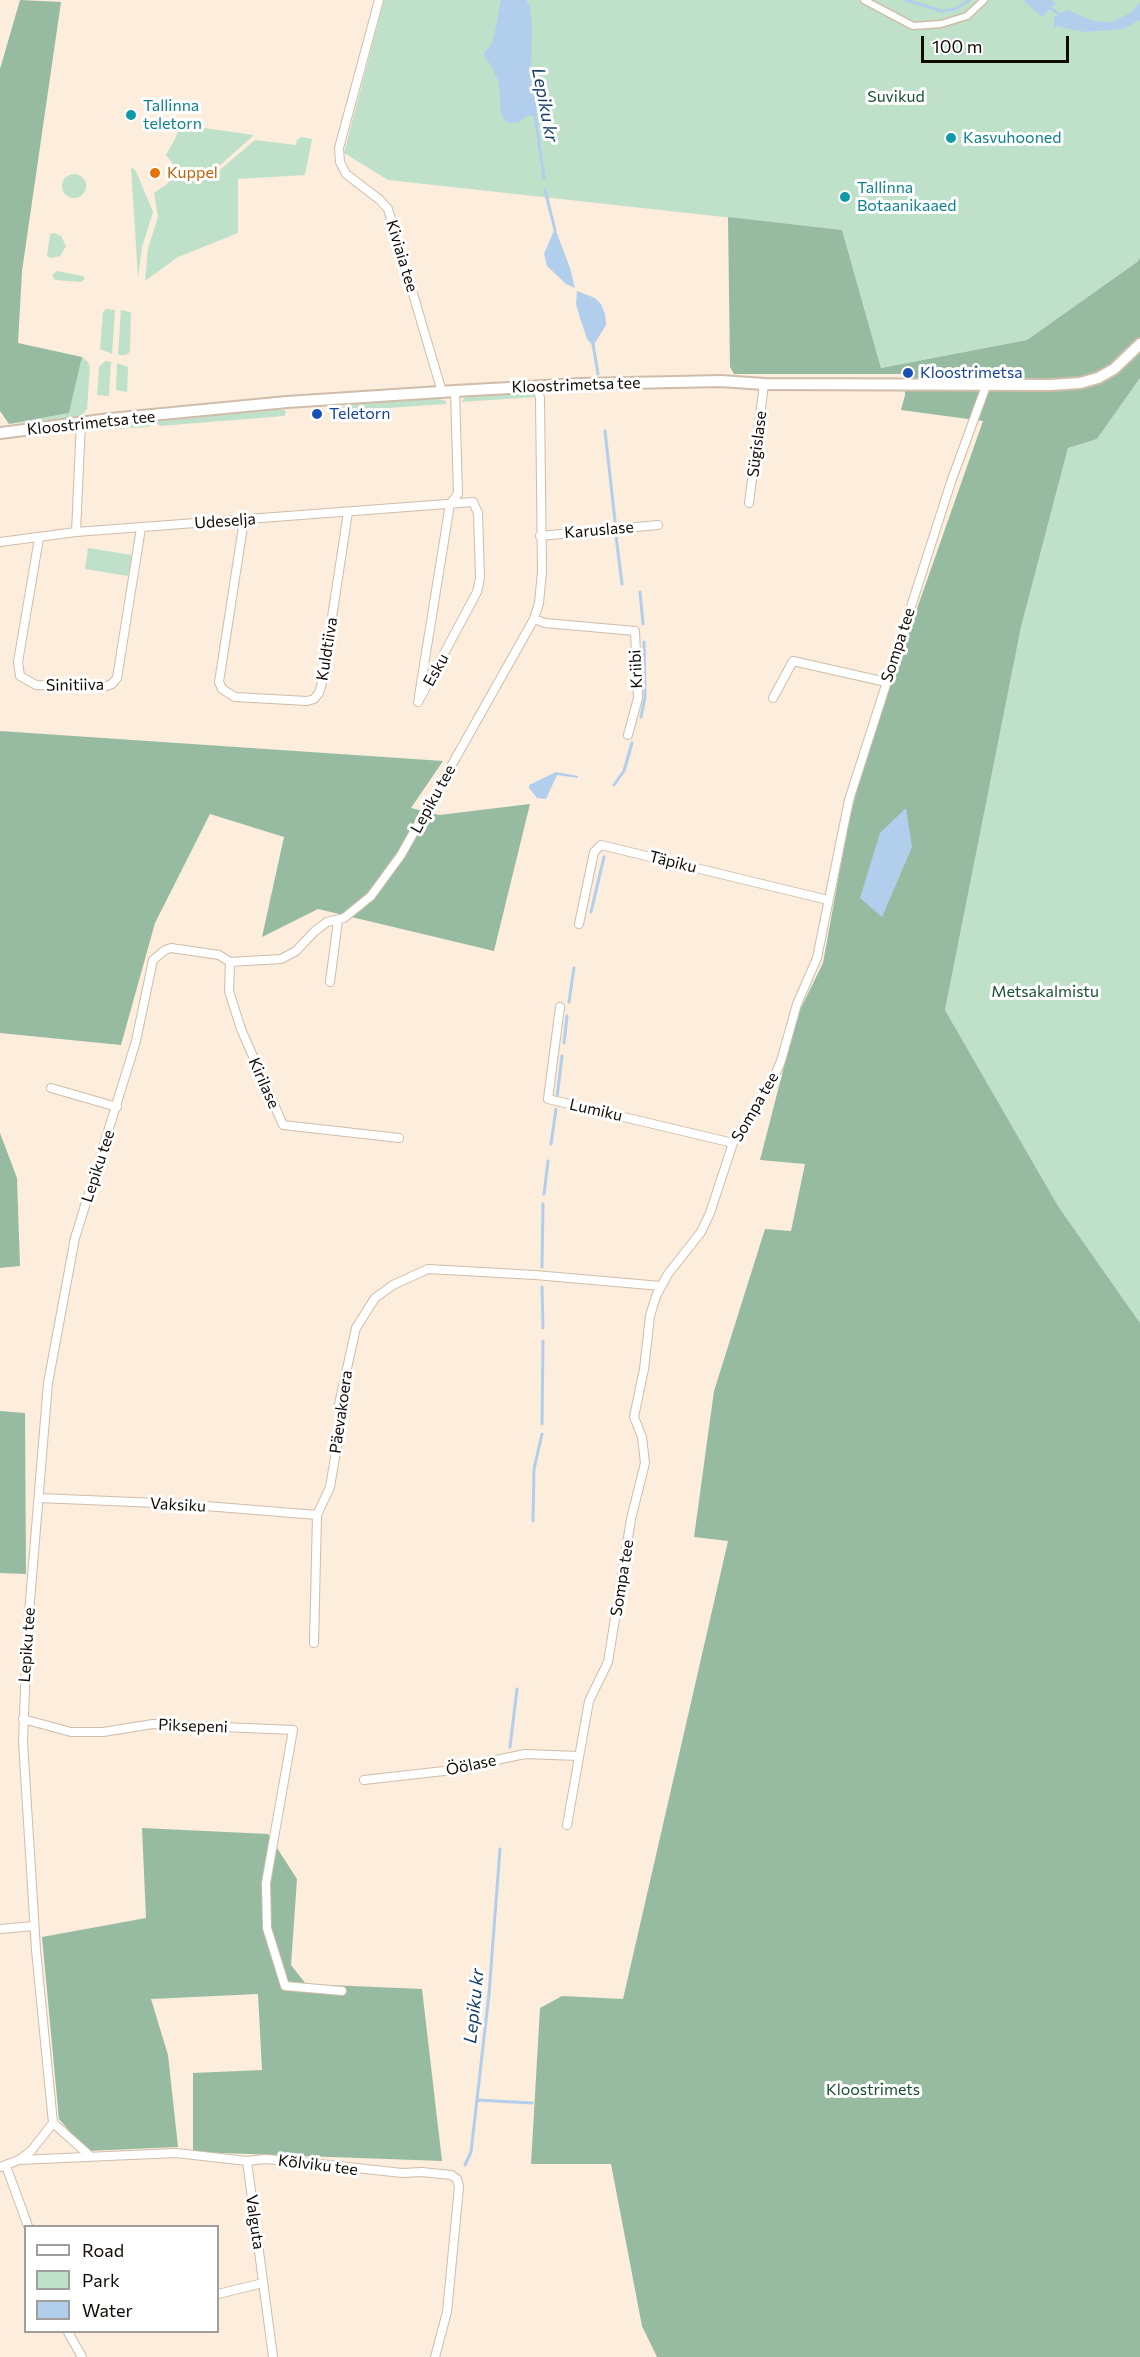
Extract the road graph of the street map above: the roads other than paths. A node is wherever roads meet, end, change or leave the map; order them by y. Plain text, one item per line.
1 (379, 0) edge
2 (864, 0) edge
3 (984, 0) edge
4 (1140, 344) edge
5 (764, 384) junction
6 (537, 386) junction
7 (986, 386) junction
8 (455, 390) junction
9 (442, 392) junction
10 (81, 422) junction
11 (0, 433) edge
12 (749, 503) dead end
13 (450, 504) junction
14 (348, 512) junction
15 (244, 520) junction
16 (658, 525) dead end
17 (141, 528) junction
18 (76, 532) junction
19 (540, 536) junction
20 (39, 538) junction
21 (0, 542) edge
22 (534, 619) junction
23 (886, 682) junction
24 (773, 698) dead end
25 (628, 735) dead end
26 (828, 900) junction
27 (338, 920) junction
28 (579, 924) dead end
29 (230, 962) junction
30 (330, 982) dead end
31 (560, 1007) dead end
32 (51, 1088) dead end
33 (117, 1107) junction
34 (399, 1138) dead end
35 (733, 1143) junction
36 (661, 1286) junction
37 (39, 1498) junction
38 (317, 1515) junction
39 (314, 1643) dead end
40 (23, 1719) junction
41 (578, 1756) junction
42 (364, 1780) dead end
43 (567, 1826) dead end
44 (34, 1926) junction
45 (0, 1929) edge
46 (342, 1991) dead end
47 (53, 2123) junction
48 (89, 2155) junction
49 (19, 2160) junction
50 (247, 2161) junction
51 (3, 2167) edge
52 (28, 2225) edge
53 (263, 2283) junction
54 (219, 2294) edge
55 (69, 2333) edge
56 (82, 2357) edge
57 (273, 2357) edge
58 (435, 2357) edge

1 - 9 street, Kiviaia tee
2 - 3 street
4 - 7 main road, Kloostrimetsa tee
5 - 6 main road, Kloostrimetsa tee
5 - 7 main road, Kloostrimetsa tee
5 - 12 street, Sügislase
6 - 8 main road, Kloostrimetsa tee
6 - 19 street, Lepiku tee
7 - 23 street, Sompa tee
8 - 9 main road, Kloostrimetsa tee
8 - 13 street, Esku
9 - 10 main road, Kloostrimetsa tee
10 - 11 main road, Kloostrimetsa tee
10 - 18 street
13 - 13 street, Esku
13 - 14 street, Udeselja
14 - 15 street, Udeselja
14 - 15 street, Kuldtiiva
15 - 17 street, Udeselja
16 - 19 street, Karuslase
17 - 18 street, Udeselja
17 - 20 street, Sinitiiva
18 - 20 street, Udeselja
19 - 22 street, Lepiku tee
20 - 21 street, Udeselja
22 - 25 street, Kriibi
22 - 27 street, Lepiku tee
23 - 24 street
23 - 26 street, Sompa tee
26 - 28 street, Täpiku
26 - 35 street, Sompa tee
27 - 29 street, Lepiku tee
27 - 30 street
29 - 33 street, Lepiku tee
29 - 34 street, Kirilase
31 - 35 street, Lumiku
32 - 33 street
33 - 37 street, Lepiku tee
35 - 36 street, Sompa tee
36 - 38 street, Päevakoera
36 - 41 street, Sompa tee
37 - 38 street, Vaksiku
37 - 40 street, Lepiku tee
38 - 39 street, Päevakoera
40 - 44 street, Lepiku tee
40 - 46 street, Piksepeni
41 - 42 street, Öölase
41 - 43 street, Sompa tee
44 - 45 street
44 - 47 street, Lepiku tee
47 - 48 street
47 - 49 street
48 - 49 street, Kõlviku tee
48 - 50 street, Kõlviku tee
49 - 51 street, Kõlviku tee
50 - 53 street, Valguta
50 - 58 street, Kõlviku tee
51 - 52 street
53 - 54 street
53 - 57 street, Valguta
55 - 56 street

